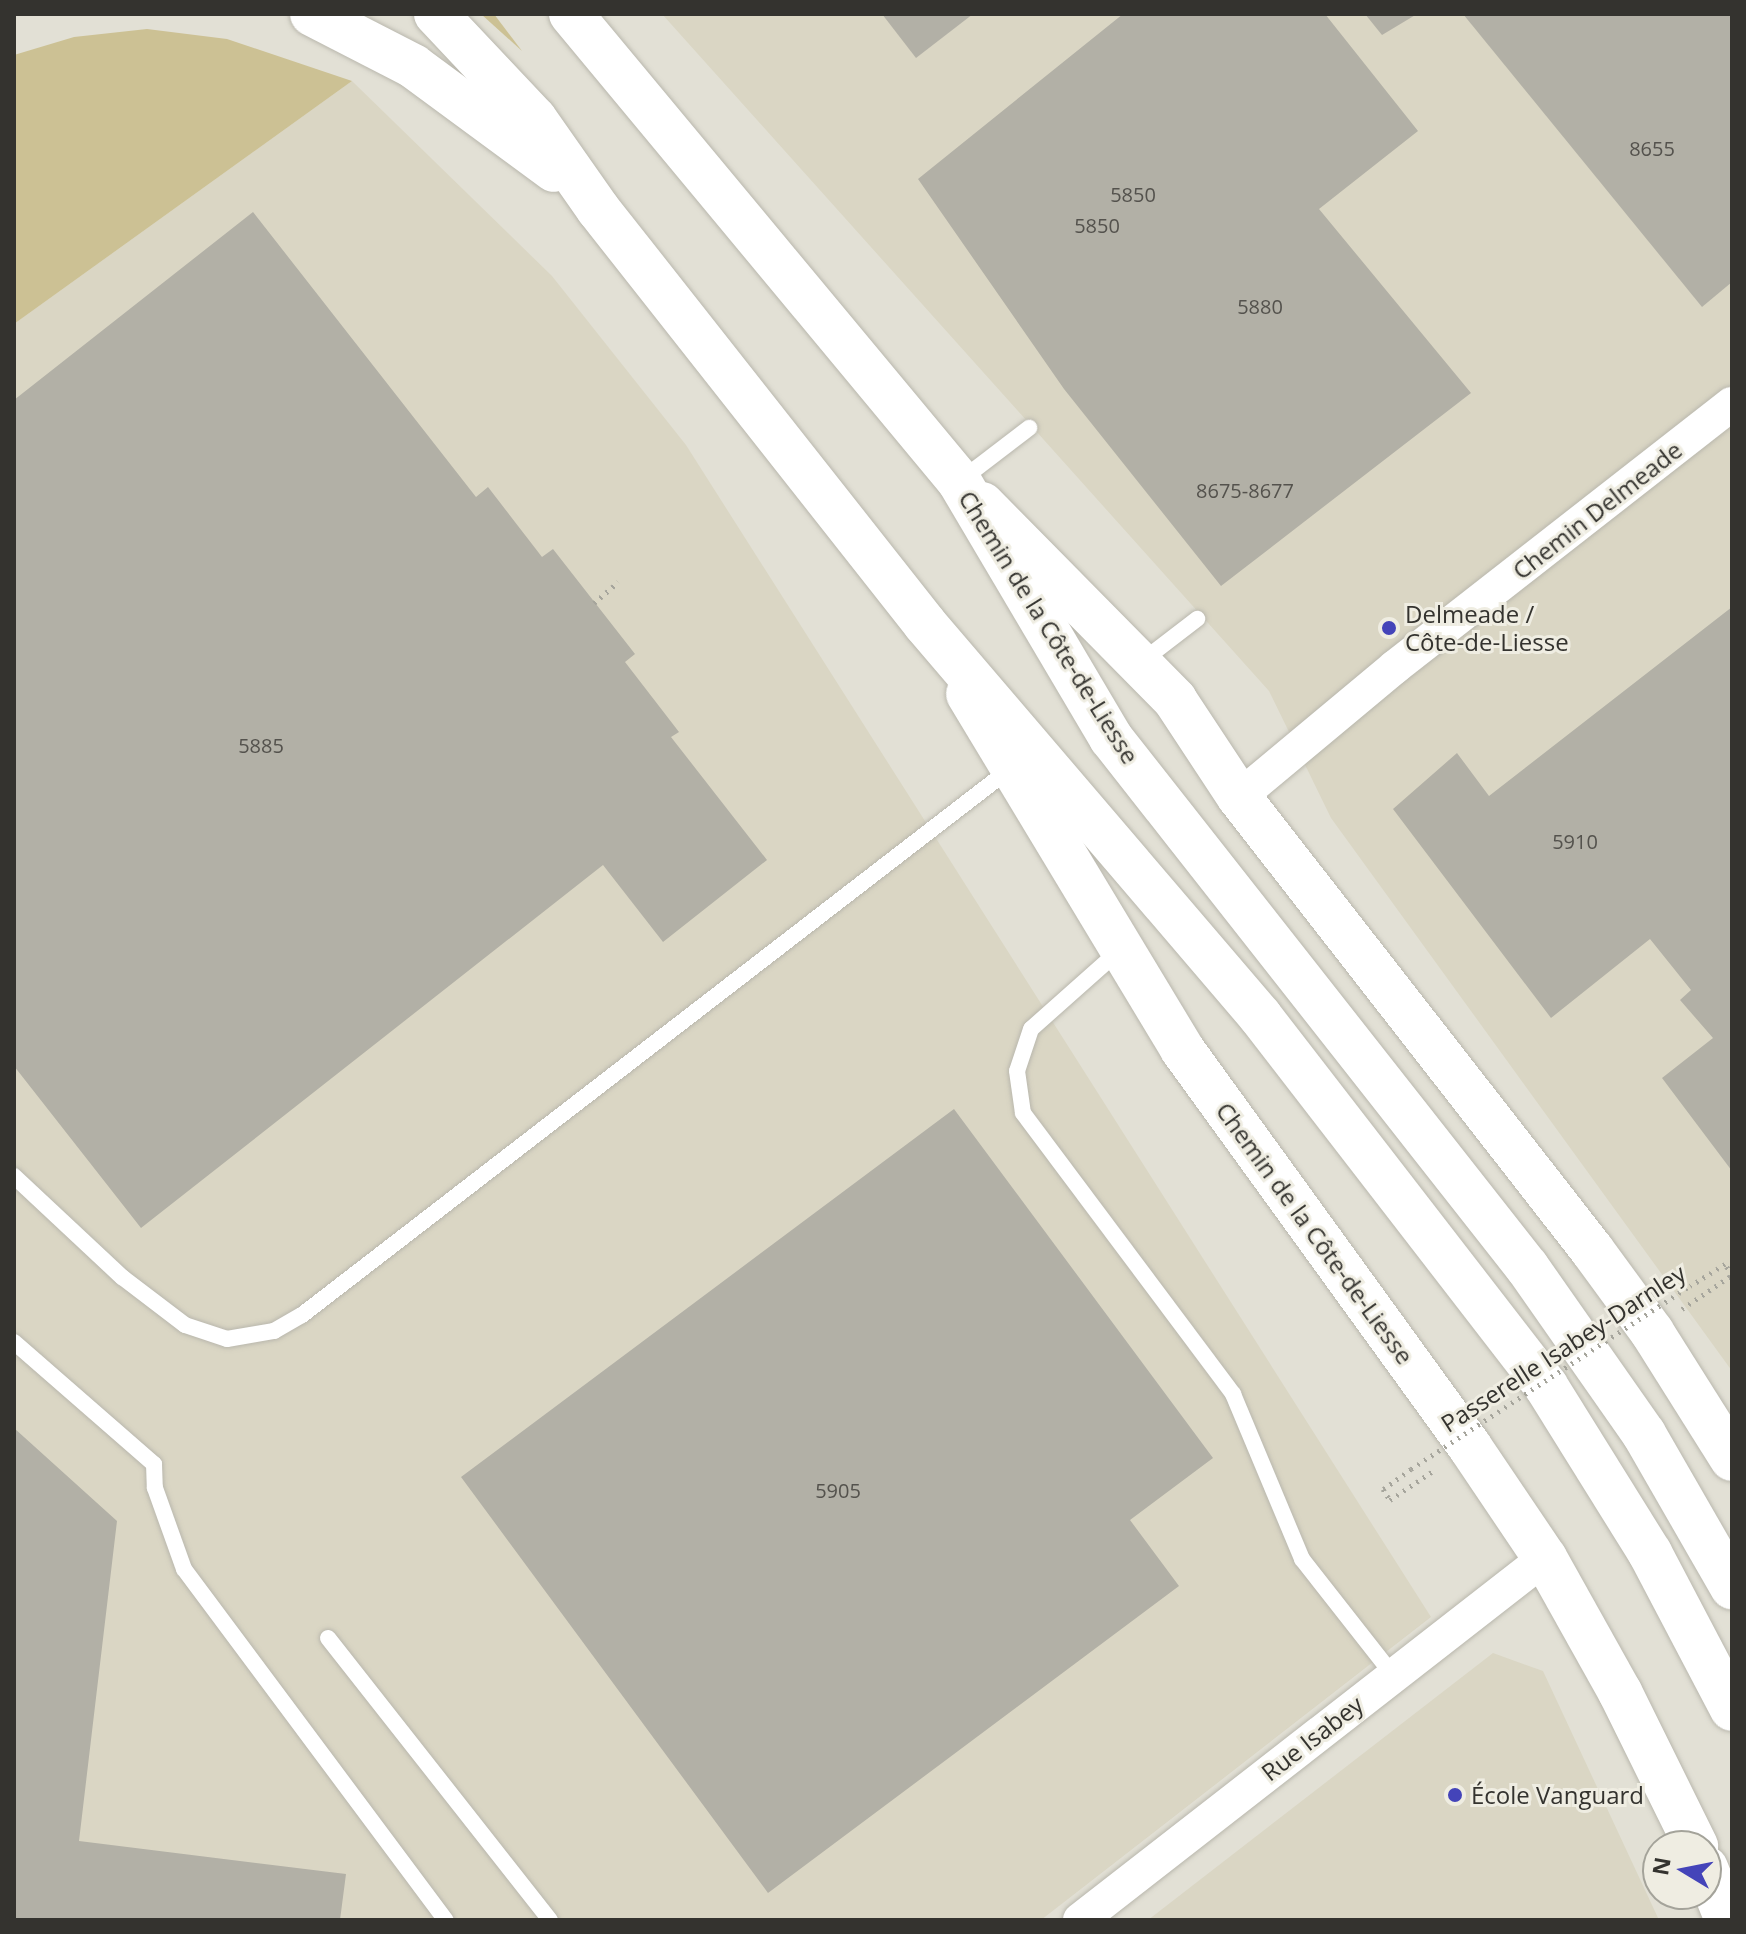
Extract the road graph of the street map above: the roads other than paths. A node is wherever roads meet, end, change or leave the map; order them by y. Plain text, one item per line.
1 (312, 14) edge
2 (436, 14) edge
3 (571, 14) edge
4 (598, 209) junction
5 (1732, 404) edge
6 (1029, 428) dead end
7 (959, 481) junction
8 (1197, 619) dead end
9 (925, 624) junction
10 (1139, 663) junction
11 (1013, 766) junction
12 (1239, 797) junction
13 (1121, 949) junction
14 (14, 1176) edge
15 (14, 1342) edge
16 (1732, 1459) edge
17 (1545, 1558) junction
18 (1732, 1587) edge
19 (328, 1638) dead end
20 (1393, 1675) junction
21 (1732, 1709) edge
22 (1688, 1830) edge
23 (446, 1920) edge
24 (550, 1920) edge
25 (1080, 1920) edge

1 - 4 main road
2 - 4 main road, Chemin de la Côte-de-Liesse
3 - 7 main road, Chemin de la Côte-de-Liesse
4 - 9 main road, Chemin de la Côte-de-Liesse
5 - 12 street, Chemin Delmeade
6 - 7 lane
7 - 10 main road, Chemin de la Côte-de-Liesse
7 - 18 main road, Chemin de la Côte-de-Liesse
8 - 10 lane
9 - 11 main road, Chemin de la Côte-de-Liesse
9 - 21 main road, Chemin de la Côte-de-Liesse
10 - 12 main road, Chemin de la Côte-de-Liesse
11 - 13 main road, Chemin de la Côte-de-Liesse
11 - 14 lane
12 - 16 main road, Chemin de la Côte-de-Liesse
13 - 17 main road, Chemin de la Côte-de-Liesse
13 - 20 lane
15 - 23 lane
17 - 20 street, Rue Isabey
17 - 22 main road, Chemin de la Côte-de-Liesse
19 - 24 lane
20 - 25 street, Rue Isabey

